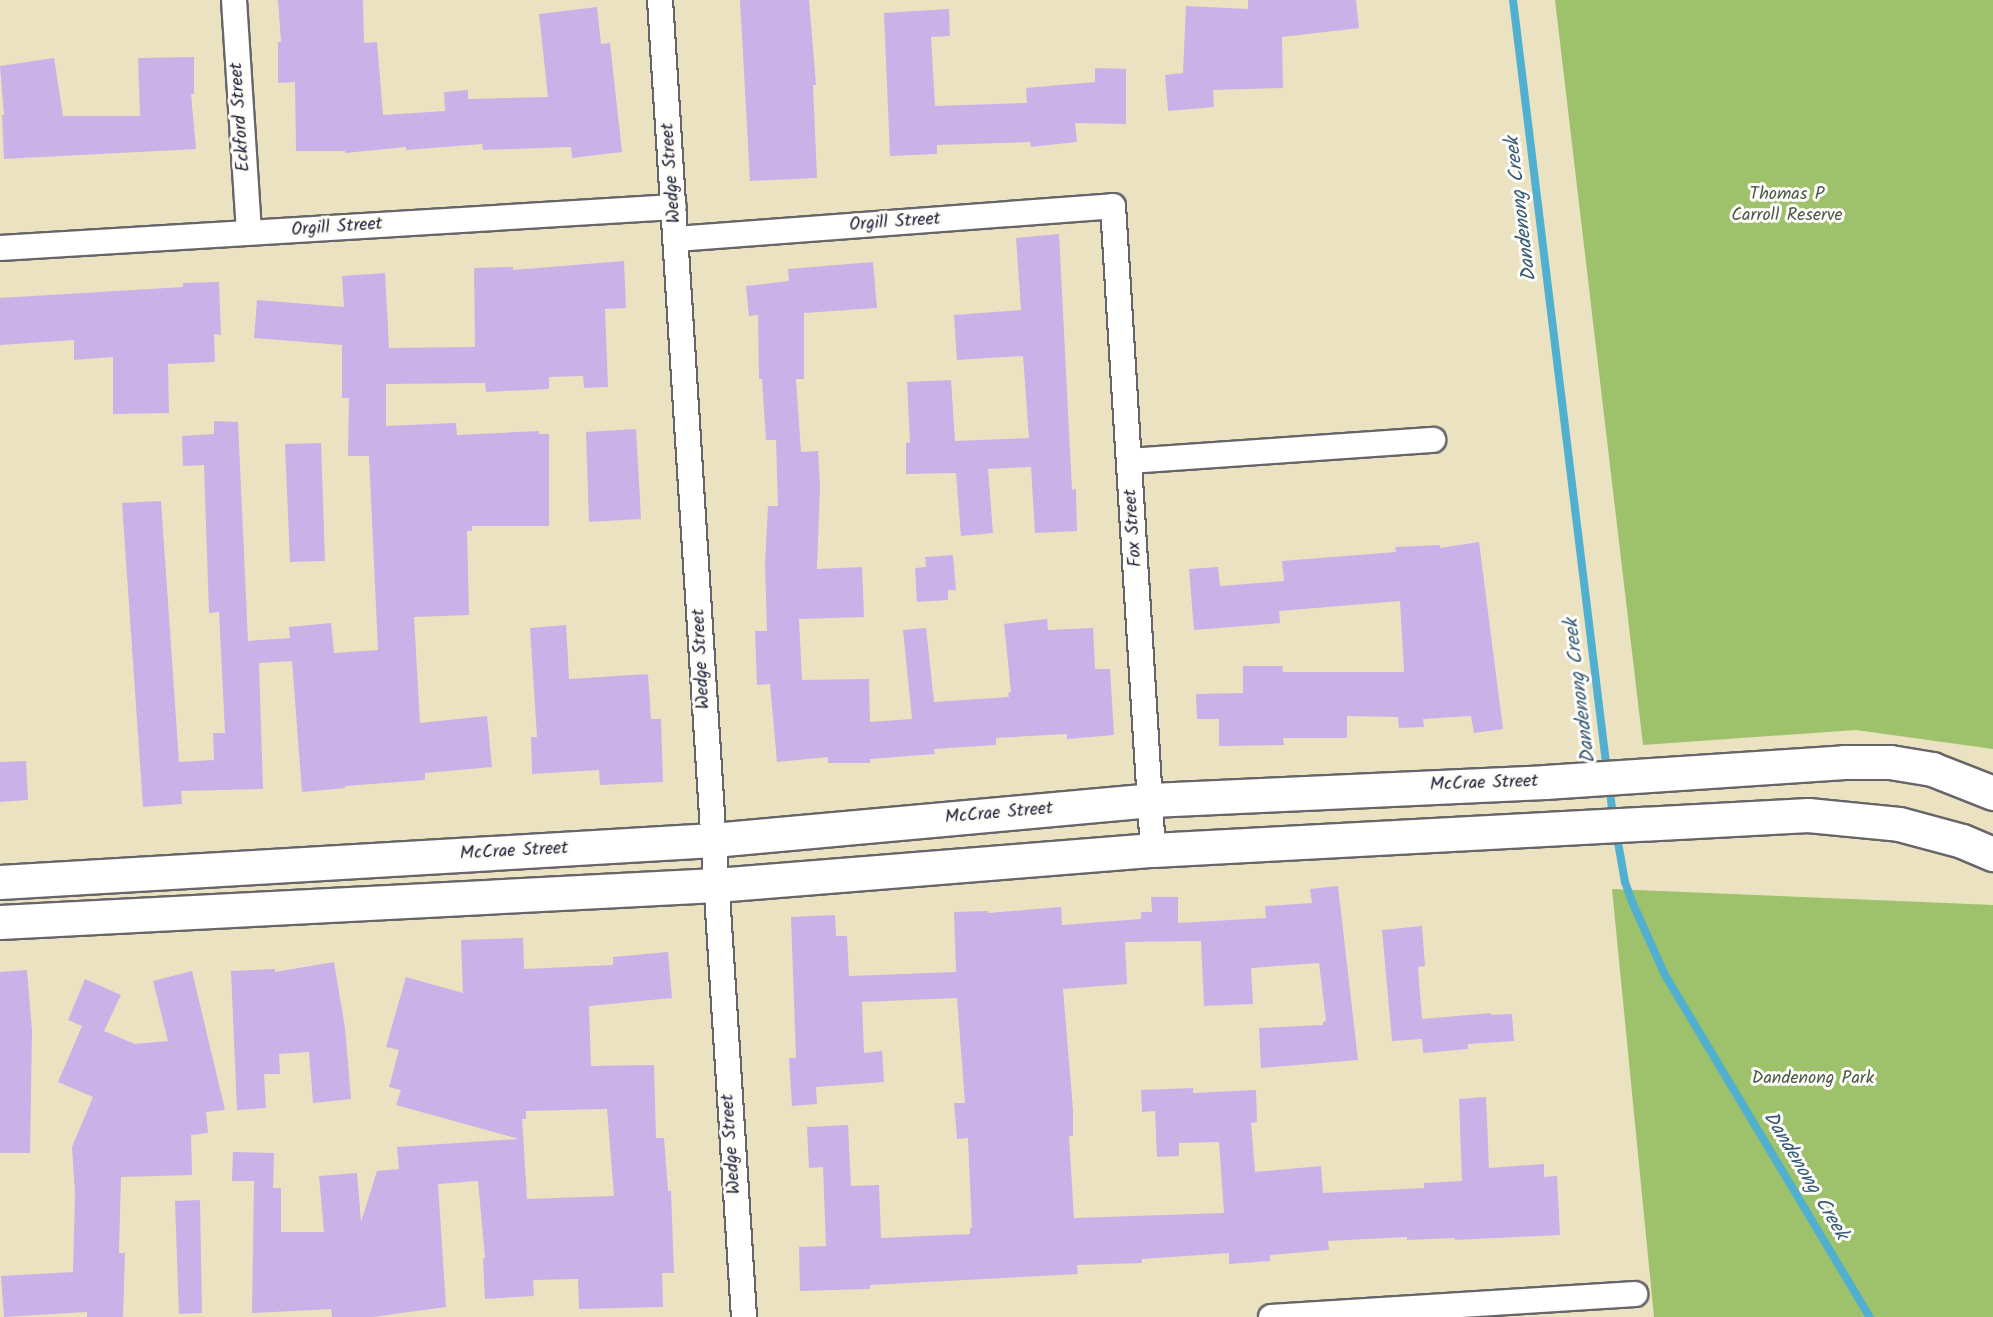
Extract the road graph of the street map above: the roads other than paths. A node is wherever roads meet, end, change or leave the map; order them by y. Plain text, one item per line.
1 (234, 0) edge
2 (660, 0) edge
3 (674, 207) junction
4 (1113, 207) joint
5 (249, 233) junction
6 (676, 239) junction
7 (0, 248) edge
8 (1433, 441) dead end
9 (1130, 461) junction
10 (1932, 769) junction
11 (1993, 778) edge
12 (1993, 793) edge
13 (1151, 800) junction
14 (713, 840) junction
15 (1978, 843) edge
16 (1153, 850) junction
17 (1993, 854) edge
18 (0, 882) edge
19 (716, 885) junction
20 (0, 922) edge
21 (1635, 1294) dead end
22 (744, 1317) edge
23 (1271, 1317) edge

1 - 5 street, Eckford Street
2 - 3 street, Wedge Street
3 - 5 street, Orgill Street
3 - 6 street, Wedge Street
4 - 6 street, Orgill Street
4 - 9 street, Fox Street
5 - 7 street, Orgill Street
6 - 14 street, Wedge Street
8 - 9 street
9 - 13 street, Fox Street
10 - 11 main road
10 - 12 main road, McCrae Street
10 - 13 main road, McCrae Street
13 - 14 main road, McCrae Street
13 - 16 street, Fox Street
14 - 18 main road, McCrae Street
14 - 19 street, Wedge Street
15 - 16 main road
15 - 17 main road
16 - 19 main road
19 - 20 main road
19 - 22 street, Wedge Street
21 - 23 street

